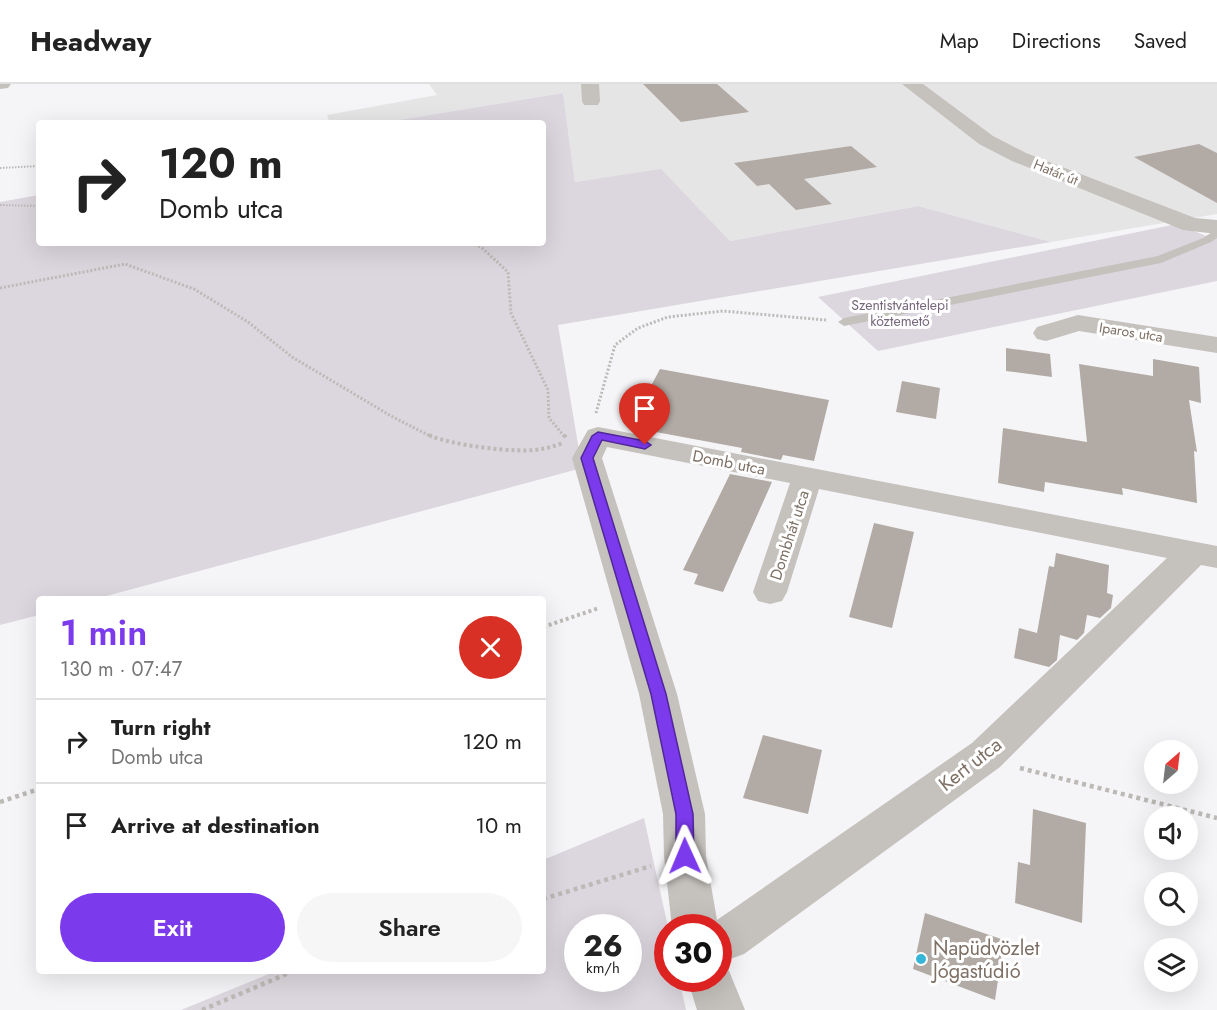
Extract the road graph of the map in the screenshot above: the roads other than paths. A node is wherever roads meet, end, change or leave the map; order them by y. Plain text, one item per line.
1 (911, 84) edge
2 (1217, 229) edge
3 (844, 322) road end
4 (1046, 333) dead end
5 (1217, 345) edge
6 (807, 478) junction
7 (1206, 554) edge
8 (770, 592) dead end
9 (692, 914) edge
10 (732, 936) edge
11 (715, 992) edge
12 (721, 1010) edge

1 - 2 street, Határ út
2 - 3 lane
4 - 5 street, Iparos utca
6 - 7 street, Domb utca
6 - 8 street, Dombhát utca
6 - 9 street, Domb utca
7 - 10 street, Kert utca
11 - 12 street

